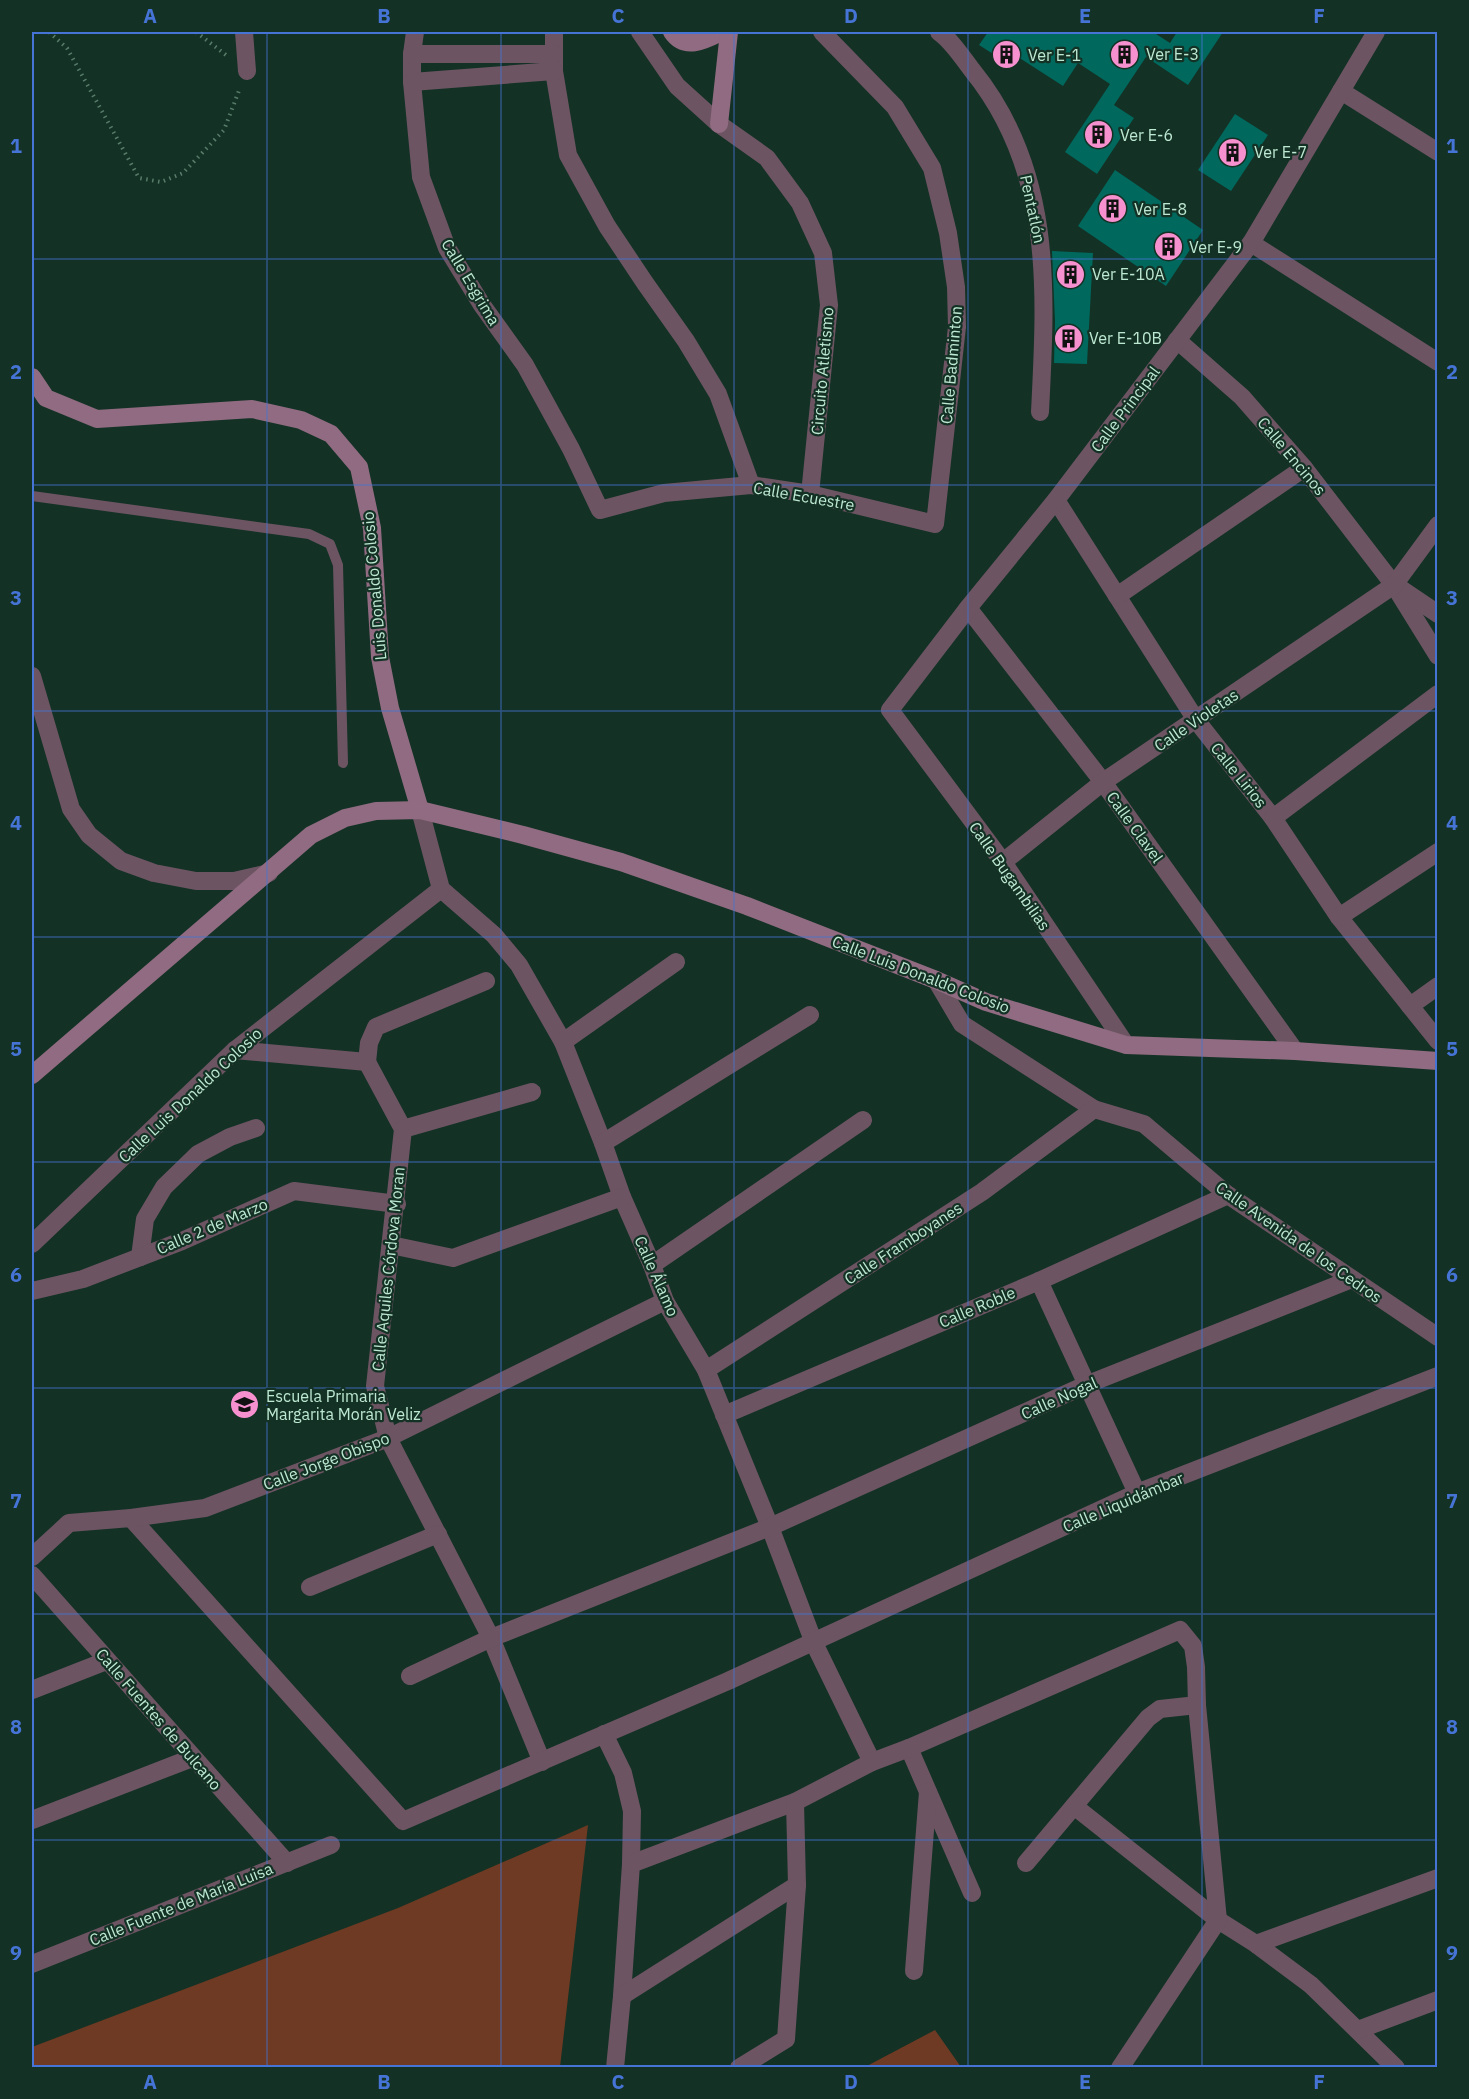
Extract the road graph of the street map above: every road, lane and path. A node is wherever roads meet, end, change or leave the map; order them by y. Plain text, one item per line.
1 (49, 32) edge
2 (196, 32) edge
3 (244, 32) edge
4 (415, 32) edge
5 (554, 32) edge
6 (640, 32) edge
7 (672, 32) edge
8 (721, 32) edge
9 (729, 32) edge
10 (822, 32) edge
11 (1376, 32) edge
12 (943, 33) edge
13 (412, 54) junction
14 (553, 63) junction
15 (247, 71) junction
16 (412, 82) junction
17 (1341, 91) junction
18 (718, 124) junction
19 (1437, 152) edge
20 (1251, 243) junction
21 (1177, 340) junction
22 (1437, 363) edge
23 (32, 377) edge
24 (1040, 412) dead end
25 (1304, 468) junction
26 (751, 485) junction
27 (810, 494) junction
28 (32, 496) edge
29 (1056, 500) junction
30 (600, 510) joint
31 (935, 524) joint
32 (1437, 525) edge
33 (1394, 585) junction
34 (1117, 596) junction
35 (968, 608) junction
36 (1437, 614) edge
37 (1437, 656) edge
38 (32, 676) edge
39 (1437, 694) edge
40 (890, 710) joint
41 (1196, 720) junction
42 (343, 763) dead end
43 (1103, 782) junction
44 (420, 810) junction
45 (1273, 818) junction
46 (1437, 852) edge
47 (1003, 862) junction
48 (269, 873) junction
49 (441, 889) junction
50 (1339, 918) junction
51 (676, 962) dead end
52 (936, 980) junction
53 (486, 981) dead end
54 (1437, 986) edge
55 (1410, 1006) junction
56 (810, 1015) dead end
57 (1437, 1041) edge
58 (563, 1042) junction
59 (1126, 1045) junction
60 (236, 1050) junction
61 (1295, 1051) junction
62 (1437, 1061) edge
63 (367, 1062) junction
64 (32, 1075) edge
65 (532, 1092) dead end
66 (1094, 1108) junction
67 (863, 1120) dead end
68 (256, 1128) dead end
69 (404, 1129) junction
70 (603, 1143) junction
71 (1228, 1196) junction
72 (622, 1197) junction
73 (397, 1204) junction
74 (32, 1244) edge
75 (391, 1245) junction
76 (140, 1257) junction
77 (652, 1265) junction
78 (1352, 1279) junction
79 (1039, 1281) junction
80 (32, 1291) edge
81 (665, 1301) junction
82 (1437, 1337) edge
83 (706, 1370) junction
84 (1437, 1376) edge
85 (1088, 1384) junction
86 (724, 1415) junction
87 (388, 1438) junction
88 (1137, 1493) junction
89 (131, 1518) junction
90 (770, 1527) junction
91 (438, 1534) junction
92 (32, 1557) edge
93 (32, 1575) edge
94 (310, 1587) dead end
95 (491, 1638) junction
96 (814, 1643) junction
97 (106, 1661) junction
98 (410, 1676) dead end
99 (32, 1690) edge
100 (1197, 1705) junction
101 (604, 1734) junction
102 (909, 1748) junction
103 (192, 1758) junction
104 (542, 1762) junction
105 (872, 1762) junction
106 (928, 1792) junction
107 (795, 1802) junction
108 (1074, 1806) junction
109 (32, 1820) edge
110 (331, 1845) dead end
111 (287, 1863) junction
112 (1026, 1863) dead end
113 (631, 1864) junction
114 (1437, 1878) edge
115 (797, 1886) junction
116 (972, 1893) dead end
117 (1218, 1920) junction
118 (1256, 1944) junction
119 (32, 1964) edge
120 (914, 1971) dead end
121 (622, 1996) junction
122 (1437, 2000) edge
123 (1358, 2030) junction
124 (615, 2067) edge
125 (739, 2067) edge
126 (1120, 2067) edge
127 (1396, 2067) edge

1 - 15 path
2 - 15 path
3 - 15 street
4 - 13 street, Calle Esgrima
5 - 14 street
6 - 18 street, Circuito Atletismo
7 - 8 street
9 - 18 street
10 - 31 street, Calle Badminton
11 - 17 street, Calle Principal
12 - 24 street, Pentatlón
13 - 14 street
13 - 16 street, Calle Esgrima
14 - 16 street
14 - 26 street
16 - 30 street, Calle Esgrima
17 - 19 street
17 - 20 street, Calle Principal
18 - 27 street, Circuito Atletismo
20 - 21 street, Calle Principal
20 - 22 street
21 - 25 street, Calle Encinos
21 - 29 street, Calle Principal
23 - 44 street, Luis Donaldo Colosio
25 - 33 street, Calle Encinos
25 - 34 street
26 - 27 street, Calle Ecuestre
26 - 30 street, Calle Ecuestre
27 - 31 street, Calle Ecuestre
28 - 42 lane
29 - 34 street, Calle Lirios
29 - 35 street, Calle Principal
32 - 33 street
33 - 36 street
33 - 37 street
33 - 41 street, Calle Violetas
34 - 41 street, Calle Lirios
35 - 40 street, Calle Principal
35 - 43 street, Calle Clavel
38 - 48 street
39 - 45 street
40 - 47 street, Calle Bugambilias
41 - 43 street, Calle Violetas
41 - 45 street, Calle Lirios
43 - 47 street, Calle Violetas
43 - 61 street, Calle Clavel
44 - 48 street, Calle Luis Donaldo Colosio
44 - 49 street
44 - 52 street, Calle Luis Donaldo Colosio
45 - 50 street, Calle Lirios
46 - 50 street
47 - 59 street, Calle Bugambilias
48 - 64 street, Calle Luis Donaldo Colosio
49 - 58 street, Calle Álamo
49 - 60 street, Calle Luis Donaldo Colosio
50 - 55 street, Calle Lirios
51 - 58 street
52 - 59 street, Calle Luis Donaldo Colosio
52 - 66 street, Calle Avenida de los Cedros
53 - 63 street
54 - 55 street
55 - 57 street, Calle Lirios
56 - 70 street
58 - 70 street, Calle Álamo
59 - 61 street, Calle Luis Donaldo Colosio
60 - 63 street
60 - 74 street, Calle Luis Donaldo Colosio
61 - 62 street, Calle Luis Donaldo Colosio
63 - 69 street
65 - 69 street
66 - 71 street, Calle Avenida de los Cedros
66 - 83 street, Calle Framboyanes
67 - 77 street
68 - 76 street
69 - 73 street, Calle Aquiles Córdova Moran
70 - 72 street, Calle Álamo
71 - 78 street, Calle Avenida de los Cedros
71 - 79 street, Calle Roble
72 - 75 street
72 - 77 street, Calle Álamo
73 - 75 street, Calle Aquiles Córdova Moran
73 - 76 street, Calle 2 de Marzo
75 - 87 street, Calle Aquiles Córdova Moran
76 - 80 street, Calle 2 de Marzo
77 - 81 street, Calle Álamo
78 - 82 street, Calle Avenida de los Cedros
78 - 85 street, Calle Nogal
79 - 85 street
79 - 86 street, Calle Roble
81 - 83 street, Calle Álamo
81 - 87 street, Calle Jorge Obispo
83 - 86 street, Calle Álamo
84 - 88 street, Calle Liquidámbar
85 - 88 street
85 - 90 street, Calle Nogal
86 - 90 street, Calle Álamo
87 - 89 street, Calle Jorge Obispo
87 - 91 street, Calle Aquiles Córdova Moran
88 - 96 street, Calle Liquidámbar
89 - 92 street, Calle Jorge Obispo
89 - 104 street, Calle Liquidámbar
90 - 95 street, Calle Nogal
90 - 96 street, Calle Álamo
91 - 94 street
91 - 95 street, Calle Aquiles Córdova Moran
93 - 97 street, Calle Fuentes de Bulcano
95 - 98 street, Calle Nogal
95 - 104 street, Calle Aquiles Córdova Moran
96 - 101 street, Calle Liquidámbar
96 - 105 street, Calle Álamo
97 - 99 street
97 - 103 street, Calle Fuentes de Bulcano
100 - 102 street
100 - 108 street
100 - 117 street
101 - 104 street, Calle Liquidámbar
101 - 113 street
102 - 105 street
102 - 106 street
103 - 109 street
103 - 111 street, Calle Fuentes de Bulcano
105 - 107 street
106 - 116 street
106 - 120 street
107 - 113 street
107 - 115 street
108 - 112 street
108 - 117 street
110 - 111 street, Calle Fuente de María Luisa
111 - 119 street, Calle Fuente de María Luisa
113 - 121 street
114 - 118 street
115 - 121 street
115 - 125 street
117 - 118 street
117 - 126 street
118 - 123 street
121 - 124 street
122 - 123 street
123 - 127 street

